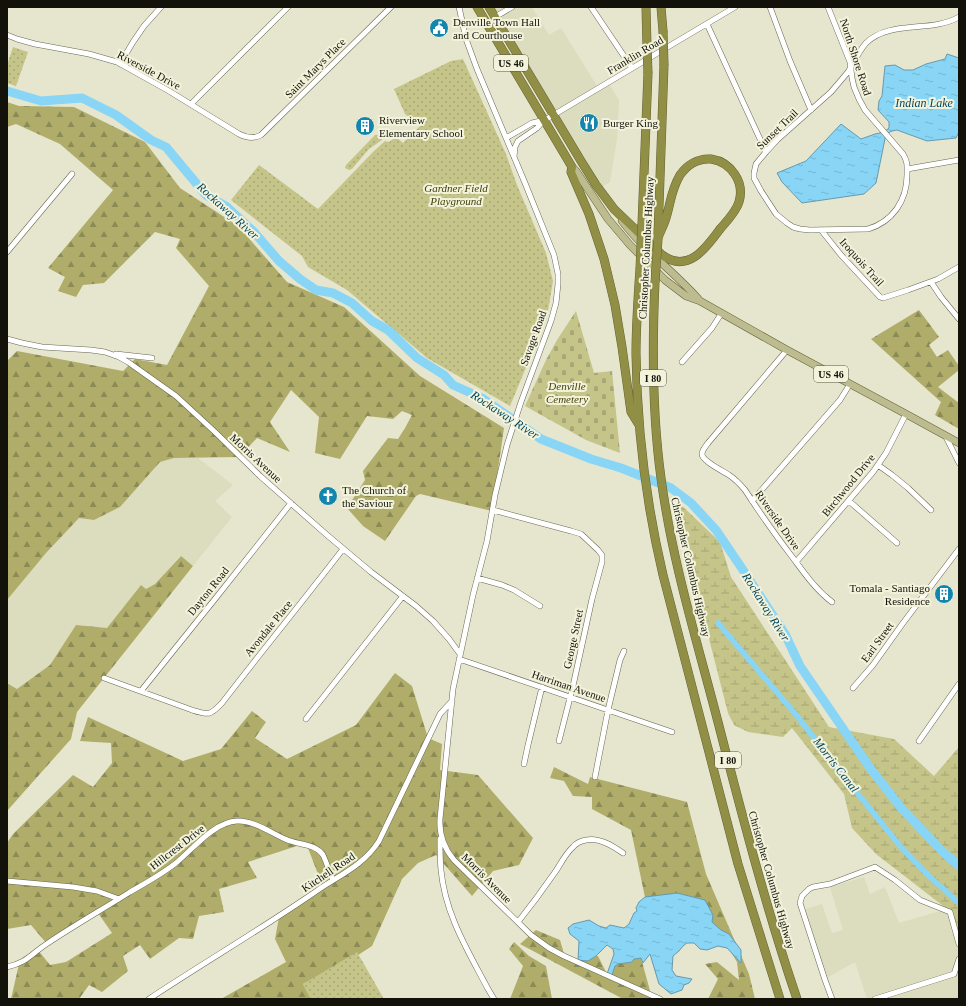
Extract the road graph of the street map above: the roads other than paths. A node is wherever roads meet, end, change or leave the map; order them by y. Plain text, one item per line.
1 (161, 7) edge
2 (391, 7) edge
3 (459, 7) edge
4 (477, 7) edge
5 (489, 7) edge
6 (512, 7) edge
7 (591, 7) edge
8 (646, 7) edge
9 (661, 7) edge
10 (735, 7) edge
11 (770, 7) edge
12 (828, 7) edge
13 (285, 8) edge
14 (495, 17) junction
15 (959, 17) edge
16 (706, 24) junction
17 (7, 35) edge
18 (120, 64) junction
19 (632, 68) junction
20 (850, 69) junction
21 (191, 104) junction
22 (811, 110) junction
23 (553, 114) junction
24 (545, 120) junction
25 (251, 138) joint
26 (506, 138) junction
27 (518, 141) junction
28 (766, 152) junction
29 (514, 158) junction
30 (959, 160) edge
31 (572, 167) junction
32 (907, 169) junction
33 (72, 174) dead end
34 (614, 209) junction
35 (821, 230) junction
36 (658, 238) junction
37 (7, 252) edge
38 (959, 267) edge
39 (931, 282) junction
40 (700, 301) junction
41 (721, 314) junction
42 (959, 319) edge
43 (7, 339) edge
44 (787, 350) junction
45 (105, 352) junction
46 (152, 358) dead end
47 (682, 362) dead end
48 (850, 384) junction
49 (906, 414) junction
50 (639, 425) junction
51 (946, 436) junction
52 (959, 443) edge
53 (959, 463) edge
54 (878, 465) junction
55 (752, 501) junction
56 (849, 501) junction
57 (291, 503) junction
58 (493, 510) junction
59 (932, 510) dead end
60 (897, 543) dead end
61 (343, 549) junction
62 (959, 549) edge
63 (796, 562) junction
64 (478, 578) junction
65 (403, 596) junction
66 (832, 602) dead end
67 (540, 606) dead end
68 (624, 651) dead end
69 (460, 657) junction
70 (104, 678) dead end
71 (959, 684) edge
72 (454, 685) joint
73 (542, 687) junction
74 (853, 688) dead end
75 (141, 691) junction
76 (570, 696) junction
77 (452, 700) junction
78 (608, 710) junction
79 (306, 718) dead end
80 (672, 732) dead end
81 (559, 741) dead end
82 (919, 741) dead end
83 (524, 764) dead end
84 (595, 777) dead end
85 (440, 832) junction
86 (623, 853) dead end
87 (333, 880) junction
88 (7, 881) edge
89 (119, 899) junction
90 (518, 922) junction
91 (959, 944) edge
92 (959, 959) edge
93 (7, 967) edge
94 (149, 999) edge
95 (494, 999) edge
96 (660, 999) edge
97 (780, 999) edge
98 (797, 999) edge
99 (832, 999) edge
100 (875, 999) edge

1 - 18 street
2 - 25 street, Saint Marys Place
3 - 26 street, Savage Road
4 - 24 highway, US 46
5 - 14 highway, US 46
6 - 14 street
7 - 19 street
8 - 50 highway, Christopher Columbus Highway / I 80, bridge
9 - 36 highway, Christopher Columbus Highway / I 80, bridge
10 - 16 street, Franklin Road
11 - 22 street
12 - 20 street, North Shore Road
13 - 21 street
14 - 23 highway, US 46
15 - 20 street, Sunset Trail
16 - 19 street, Franklin Road
16 - 28 street
17 - 18 street, Riverside Drive
18 - 21 street, Riverside Drive
19 - 23 street, Franklin Road
20 - 22 street, Sunset Trail
20 - 32 street, North Shore Road
21 - 25 street, Riverside Drive
22 - 28 street, Sunset Trail
23 - 24 street, Franklin Road
23 - 34 highway, US 46
24 - 26 street, Franklin Road
24 - 27 street, Franklin Road
24 - 31 highway, US 46
26 - 27 street
26 - 29 street, Savage Road
27 - 29 street
28 - 35 street, Sunset Trail
29 - 58 street, Savage Road
30 - 32 street
31 - 40 main road, US 46
31 - 50 highway
32 - 35 street, Sunset Trail
33 - 37 street
34 - 36 highway
34 - 40 main road, US 46
35 - 39 street, Iroquois Trail
36 - 98 highway, Christopher Columbus Highway / I 80, bridge
38 - 39 street, Iroquois Trail
39 - 42 street
40 - 41 main road, US 46
41 - 44 main road, US 46
41 - 47 street
43 - 45 street, Morris Avenue
44 - 48 main road, US 46
44 - 55 street, Riverside Drive
45 - 46 street
45 - 57 street, Morris Avenue
48 - 49 main road, US 46
48 - 55 street
49 - 51 main road, US 46
49 - 54 street, Birchwood Drive
50 - 97 highway, Christopher Columbus Highway / I 80
51 - 52 main road, US 46
51 - 53 street
54 - 56 street, Birchwood Drive
54 - 59 street
55 - 63 street, Riverside Drive
56 - 60 street
56 - 63 street, Birchwood Drive
57 - 61 street, Morris Avenue
57 - 75 street, Dayton Road
58 - 64 street, Savage Road
58 - 76 street, George Street
61 - 65 street, Morris Avenue
61 - 75 street, Avondale Place
62 - 74 street, Earl Street
63 - 66 street, Riverside Drive
64 - 67 street
64 - 69 street, Savage Road
65 - 69 street, Morris Avenue
65 - 79 street
68 - 78 street
69 - 72 street, Savage Road
69 - 73 street, Harriman Avenue
70 - 75 street
71 - 82 street
72 - 77 street, Morris Avenue
73 - 76 street, Harriman Avenue
73 - 83 street
76 - 78 street, Harriman Avenue
76 - 81 street, George Street
77 - 85 street, Morris Avenue
77 - 87 street, Kitchell Road
78 - 80 street, Harriman Avenue
78 - 84 street
85 - 90 street, Morris Avenue
85 - 95 street
86 - 90 street
87 - 89 street, Hillcrest Drive
87 - 94 street, Kitchell Road
88 - 89 street
89 - 93 street, Hillcrest Drive
90 - 96 street, Morris Avenue
91 - 99 street
92 - 100 street

